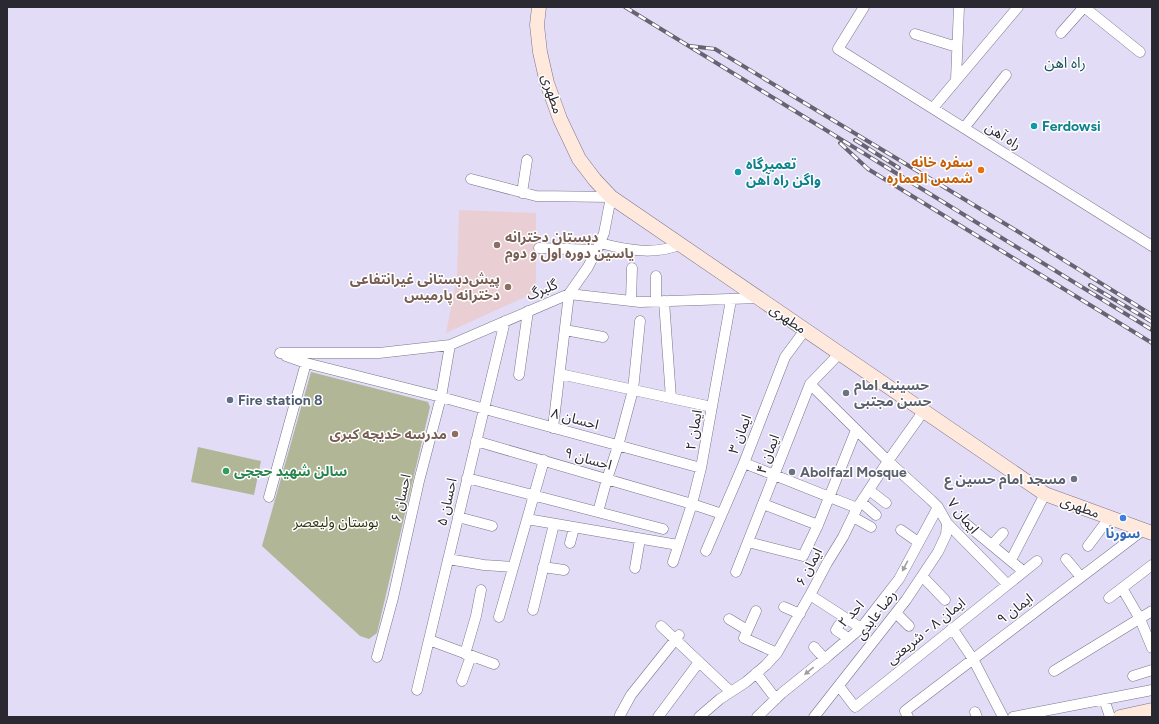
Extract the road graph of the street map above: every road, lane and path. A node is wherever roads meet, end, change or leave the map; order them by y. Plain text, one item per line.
1 (539, 7) edge
2 (864, 7) edge
3 (959, 7) edge
4 (1018, 7) edge
5 (1084, 7) edge
6 (1061, 33) dead end
7 (915, 34) dead end
8 (957, 47) junction
9 (1140, 52) dead end
10 (1006, 75) dead end
11 (956, 80) junction
12 (933, 108) junction
13 (964, 128) junction
14 (527, 160) dead end
15 (471, 179) dead end
16 (522, 193) junction
17 (611, 197) junction
18 (679, 245) junction
19 (1152, 246) edge
20 (598, 247) junction
21 (540, 248) dead end
22 (632, 268) dead end
23 (656, 276) dead end
24 (569, 294) junction
25 (759, 298) junction
26 (731, 300) junction
27 (631, 301) junction
28 (660, 301) junction
29 (528, 311) junction
30 (505, 321) junction
31 (640, 321) dead end
32 (565, 330) junction
33 (805, 330) junction
34 (603, 337) dead end
35 (450, 345) junction
36 (280, 353) joint
37 (839, 354) junction
38 (306, 363) junction
39 (560, 374) junction
40 (518, 375) dead end
41 (810, 384) junction
42 (633, 390) junction
43 (441, 397) junction
44 (671, 398) junction
45 (712, 407) junction
46 (484, 409) junction
47 (923, 412) junction
48 (553, 428) junction
49 (856, 430) junction
50 (476, 441) junction
51 (618, 446) junction
52 (544, 460) junction
53 (888, 461) junction
54 (744, 463) junction
55 (701, 468) junction
56 (775, 475) junction
57 (467, 478) junction
58 (607, 479) junction
59 (870, 490) junction
60 (1045, 494) junction
61 (534, 495) junction
62 (269, 497) dead end
63 (829, 497) junction
64 (886, 503) dead end
65 (692, 504) junction
66 (763, 504) junction
67 (938, 508) junction
68 (857, 509) junction
69 (598, 512) junction
70 (722, 514) junction
71 (876, 515) dead end
72 (458, 517) junction
73 (1109, 518) junction
74 (527, 519) junction
75 (947, 523) junction
76 (554, 524) junction
77 (966, 524) dead end
78 (818, 525) junction
79 (492, 526) dead end
80 (871, 527) dead end
81 (574, 528) junction
82 (663, 529) dead end
83 (901, 530) dead end
84 (1147, 531) edge
85 (1003, 533) dead end
86 (640, 539) junction
87 (748, 542) junction
88 (918, 542) junction
89 (570, 543) dead end
90 (678, 545) junction
91 (992, 545) junction
92 (1088, 546) dead end
93 (706, 551) dead end
94 (448, 559) junction
95 (1066, 559) dead end
96 (1012, 560) junction
97 (1037, 561) dead end
98 (673, 562) dead end
99 (1152, 565) edge
100 (513, 567) junction
101 (543, 567) junction
102 (635, 568) dead end
103 (564, 570) dead end
104 (1023, 571) junction
105 (736, 572) dead end
106 (922, 576) junction
107 (1081, 577) junction
108 (1007, 584) junction
109 (1122, 588) junction
110 (481, 590) dead end
111 (810, 595) junction
112 (1109, 598) dead end
113 (945, 600) dead end
114 (784, 607) dead end
115 (533, 610) dead end
116 (756, 611) dead end
117 (1152, 611) edge
118 (896, 613) junction
119 (800, 614) junction
120 (499, 617) dead end
121 (729, 619) dead end
122 (1140, 619) junction
123 (839, 624) dead end
124 (661, 626) dead end
125 (909, 626) dead end
126 (861, 628) junction
127 (952, 628) junction
128 (747, 630) junction
129 (677, 638) junction
130 (848, 638) junction
131 (429, 640) junction
132 (814, 647) dead end
133 (1152, 648) edge
134 (777, 653) junction
135 (468, 655) junction
136 (377, 657) dead end
137 (825, 659) junction
138 (973, 659) junction
139 (699, 662) junction
140 (494, 664) dead end
141 (1152, 670) edge
142 (1054, 671) dead end
143 (756, 673) junction
144 (1133, 676) dead end
145 (462, 681) dead end
146 (839, 686) junction
147 (417, 690) dead end
148 (1152, 690) edge
149 (731, 692) junction
150 (776, 699) junction
151 (1104, 699) junction
152 (1152, 710) edge
153 (906, 714) edge
154 (1043, 714) edge
155 (620, 715) dead end
156 (1136, 715) edge
157 (658, 717) edge
158 (699, 717) edge
159 (757, 717) edge
160 (814, 717) edge
161 (1003, 717) edge
162 (1013, 717) edge
163 (1110, 717) edge
164 (1120, 717) edge

1 - 17 street, مطهری
2 - 12 street, راه آهن
3 - 8 street
4 - 11 street
5 - 6 street
5 - 9 street
7 - 8 street
8 - 11 street
10 - 13 street
11 - 12 street
12 - 13 street, راه آهن
13 - 19 street, راه آهن
14 - 16 street
15 - 16 street
16 - 17 street
17 - 18 street, مطهری
17 - 20 street, گلبرگ
18 - 20 street
18 - 25 street, مطهری
20 - 21 street
20 - 24 street, گلبرگ
22 - 27 street
23 - 28 street
24 - 27 street
24 - 29 street, گلبرگ
24 - 32 street
25 - 26 street
25 - 33 street, مطهری
26 - 28 street
26 - 45 street, ایمان ۲
27 - 28 street
28 - 44 street
29 - 30 street, گلبرگ
29 - 40 street
30 - 35 street, گلبرگ
30 - 46 street, احسان ۵
31 - 42 street
32 - 34 street
32 - 39 street
33 - 37 street, مطهری
33 - 54 street, ایمان ۳
35 - 36 street, گلبرگ
35 - 43 street, احسان ۶
36 - 38 street, احسان ۸
37 - 41 street, ایمان ۴
37 - 47 street, مطهری
38 - 43 street, احسان ۸
38 - 62 street
39 - 42 street
39 - 48 street
41 - 49 street, ایمان ۷
41 - 56 street, ایمان ۴
42 - 44 street
42 - 51 street
43 - 46 street, احسان ۸
43 - 136 street, احسان ۶
44 - 45 street
45 - 55 street, ایمان ۲
46 - 48 street, احسان ۸
46 - 50 street, احسان ۵
47 - 53 street, ایمان ۶
47 - 60 street, مطهری
48 - 51 street, احسان ۸
49 - 53 street, ایمان ۷
49 - 63 street
50 - 52 street, احسان ۹
50 - 57 street, احسان ۵
51 - 55 street, احسان ۸
51 - 58 street
52 - 58 street, احسان ۹
52 - 61 street
53 - 59 street, ایمان ۶
53 - 67 street, ایمان ۷
54 - 56 street
54 - 70 street, ایمان ۳
55 - 65 street, ایمان ۲
56 - 63 street
56 - 66 street, ایمان ۴
57 - 61 street
57 - 72 street, احسان ۵
58 - 65 street, احسان ۹
58 - 69 street
59 - 64 street
59 - 68 street, ایمان ۶
60 - 73 street, مطهری
60 - 96 street
61 - 69 street
61 - 74 street
63 - 68 street
63 - 78 street
65 - 70 street, احسان ۹
65 - 90 street, ایمان ۲
66 - 78 street
66 - 87 street, ایمان ۴
67 - 75 street, ایمان ۷
67 - 88 street, احد ۲
68 - 71 street
68 - 80 street
68 - 111 street, ایمان ۶
69 - 82 street
70 - 93 street, ایمان ۳
72 - 79 street
72 - 94 street, احسان ۵
73 - 84 street, مطهری
73 - 92 street
74 - 76 street
74 - 100 street
75 - 106 street, رضا عابدی
75 - 108 street, ایمان ۷
76 - 81 street
76 - 101 street
77 - 91 street
78 - 87 street
81 - 86 street
81 - 89 street
83 - 88 street
84 - 107 street, ایمان ۹
85 - 91 street
86 - 90 street
86 - 102 street
87 - 105 street, ایمان ۴
88 -> 126 street, احد ۲
90 - 98 street, ایمان ۲
91 - 96 street
94 - 100 street
94 - 131 street, احسان ۵
95 - 107 street
96 - 104 street
97 - 104 street, ایمان ۸ - شریعتی
99 - 109 street
100 - 120 street
101 - 103 street
101 - 115 street
104 - 108 street, ایمان ۸ - شریعتی
106 - 113 street
106 - 118 street, رضا عابدی
107 - 138 street, ایمان ۹
108 - 127 street, ایمان ۸ - شریعتی
109 - 112 street
109 - 122 street
110 - 135 street
111 - 119 street, ایمان ۶
111 - 126 street
114 - 119 street
116 - 128 street
117 - 122 street
118 - 125 street
118 - 146 street, رضا عابدی
119 - 134 street, ایمان ۶
121 - 128 street
122 - 133 street
122 - 142 street
123 - 130 street
124 - 129 street
126 - 130 street, احد ۲
127 - 138 street
127 - 146 street, ایمان ۸ - شریعتی
128 - 134 street
129 - 139 street
129 - 155 street
130 - 137 street, احد ۲
131 - 135 street
131 - 147 street, احسان ۵
132 - 137 street
134 - 143 street, ایمان ۶
135 - 140 street
135 - 145 street
137 -> 150 street, احد ۲
138 - 153 street, ایمان ۹
138 - 161 street
139 - 149 street
139 - 157 street
141 - 144 street
143 - 149 street, ایمان ۶
143 - 150 street
146 - 160 street, رضا عابدی
148 - 151 street
149 - 158 street, ایمان ۶
150 - 159 street, احد ۲
151 - 154 street
151 - 163 street
152 - 156 street
154 - 162 street
156 - 164 street

